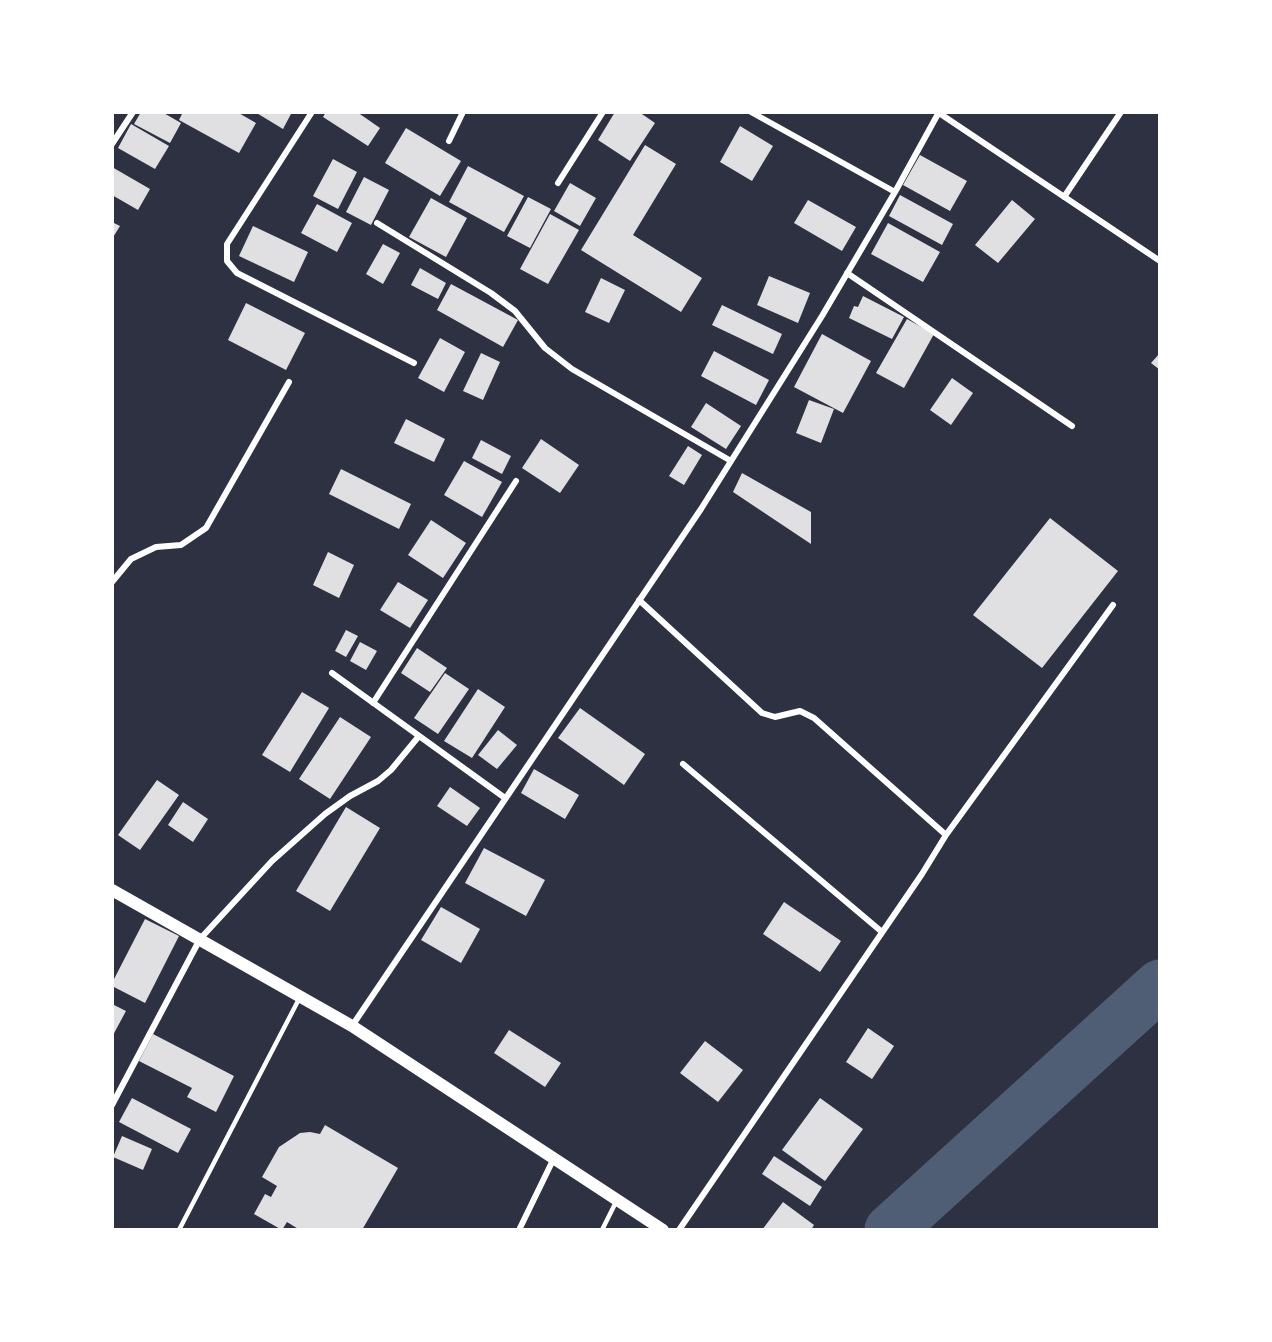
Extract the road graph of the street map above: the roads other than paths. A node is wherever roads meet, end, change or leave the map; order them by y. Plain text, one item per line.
1 (133, 112) edge
2 (312, 112) edge
3 (463, 112) edge
4 (603, 112) edge
5 (751, 112) edge
6 (1120, 112) edge
7 (939, 113) edge
8 (449, 141) dead end
9 (112, 144) edge
10 (558, 183) dead end
11 (895, 192) junction
12 (1064, 197) junction
13 (377, 223) dead end
14 (1160, 261) edge
15 (847, 273) junction
16 (414, 363) dead end
17 (289, 382) dead end
18 (1072, 426) dead end
19 (731, 461) junction
20 (516, 481) dead end
21 (112, 582) edge
22 (639, 600) junction
23 (1113, 605) dead end
24 (332, 673) dead end
25 (373, 703) junction
26 (419, 736) junction
27 (683, 764) dead end
28 (505, 798) junction
29 (946, 835) junction
30 (112, 890) edge
31 (882, 932) junction
32 (200, 939) junction
33 (300, 997) junction
34 (352, 1026) junction
35 (112, 1105) edge
36 (554, 1158) junction
37 (618, 1200) junction
38 (179, 1230) edge
39 (519, 1230) edge
40 (602, 1230) edge
41 (663, 1230) edge
42 (679, 1230) edge

1 - 9 street
2 - 16 street
3 - 8 street
4 - 10 street
5 - 11 street
6 - 12 street
7 - 11 street
7 - 12 street
11 - 15 street
12 - 14 street
13 - 19 street
15 - 18 street
15 - 19 street
17 - 21 street
19 - 22 street
20 - 25 street
22 - 28 street
22 - 29 street
23 - 29 street
24 - 25 street
25 - 26 street
26 - 28 street
26 - 32 street
27 - 31 street
28 - 34 street
29 - 31 street
30 - 32 main road
31 - 42 street
32 - 33 main road
32 - 35 street
33 - 34 main road
33 - 38 lane
34 - 36 main road
36 - 37 main road
36 - 39 street
37 - 40 lane
37 - 41 main road

